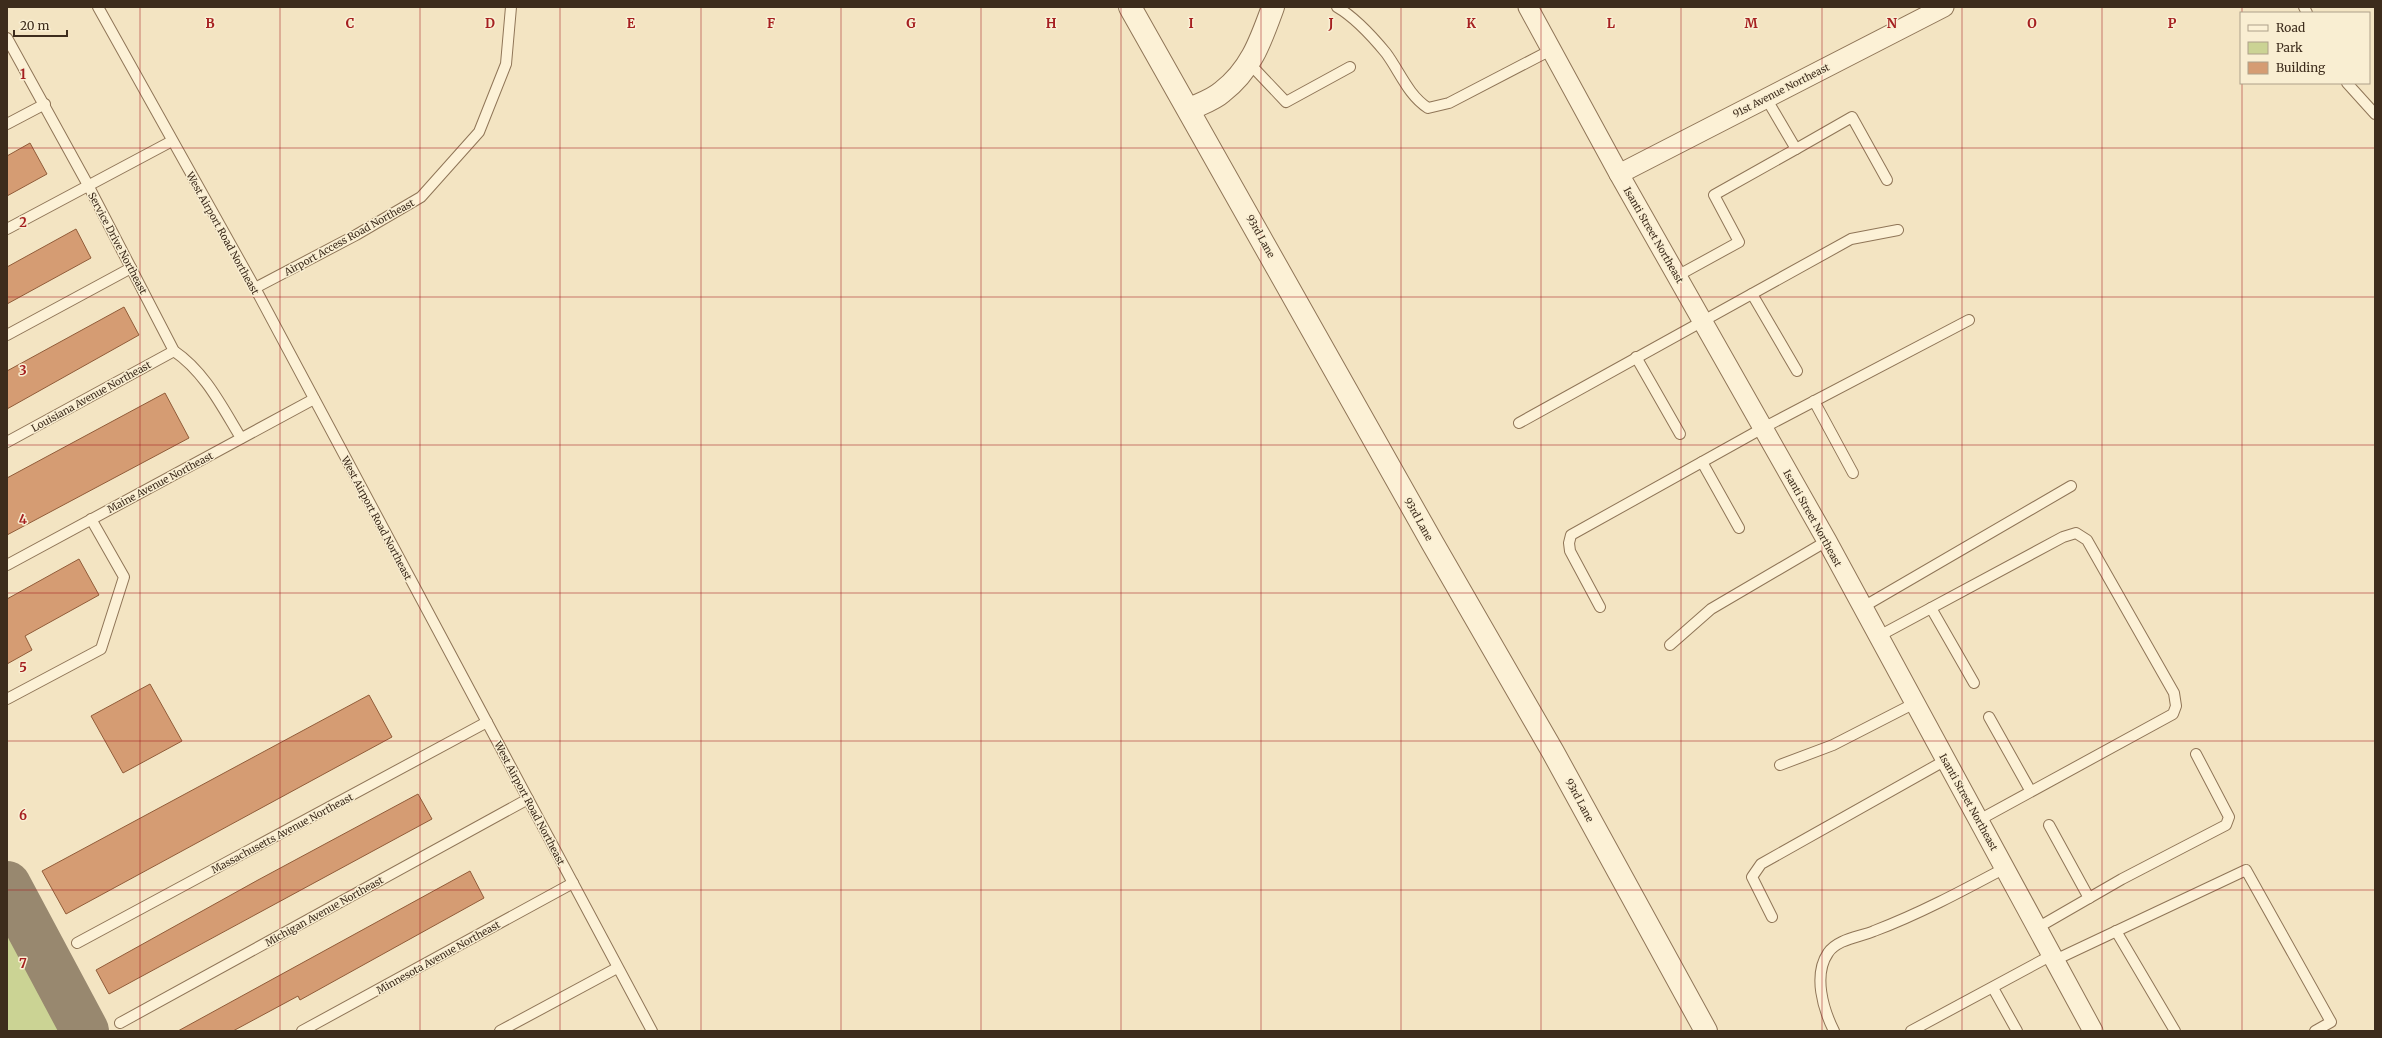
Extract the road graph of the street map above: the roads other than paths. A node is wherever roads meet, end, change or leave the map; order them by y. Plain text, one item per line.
1 (98, 7) edge
2 (511, 7) edge
3 (1130, 7) edge
4 (1273, 7) edge
5 (1337, 7) edge
6 (1528, 7) edge
7 (1944, 7) edge
8 (7, 38) edge
9 (1551, 50) junction
10 (1250, 64) junction
11 (1350, 67) dead end
12 (2348, 84) edge
13 (1766, 98) junction
14 (45, 104) junction
15 (1190, 109) junction
16 (2375, 114) edge
17 (7, 124) edge
18 (172, 140) junction
19 (1796, 148) junction
20 (1619, 174) junction
21 (1887, 180) dead end
22 (88, 186) junction
23 (7, 229) edge
24 (1898, 230) dead end
25 (131, 268) junction
26 (1677, 276) junction
27 (255, 288) junction
28 (1752, 294) junction
29 (1969, 320) dead end
30 (1703, 322) junction
31 (7, 335) edge
32 (174, 351) junction
33 (1636, 357) junction
34 (1797, 370) dead end
35 (314, 399) junction
36 (1814, 401) junction
37 (1519, 423) dead end
38 (1762, 428) junction
39 (1680, 434) dead end
40 (241, 438) junction
41 (7, 442) edge
42 (1702, 462) junction
43 (1853, 473) dead end
44 (2071, 486) dead end
45 (91, 519) junction
46 (1739, 528) dead end
47 (1827, 541) junction
48 (7, 565) edge
49 (1600, 607) dead end
50 (1863, 607) junction
51 (1931, 608) junction
52 (1879, 636) junction
53 (1670, 645) dead end
54 (1974, 683) dead end
55 (7, 699) edge
56 (1915, 703) junction
57 (1989, 717) dead end
58 (487, 722) junction
59 (2196, 754) dead end
60 (1946, 760) junction
61 (1780, 766) dead end
62 (2030, 790) junction
63 (528, 799) junction
64 (1979, 820) junction
65 (2049, 825) dead end
66 (2005, 868) junction
67 (573, 883) junction
68 (2089, 898) junction
69 (1772, 917) dead end
70 (2037, 928) junction
71 (2116, 931) junction
72 (77, 943) dead end
73 (2054, 958) junction
74 (617, 968) junction
75 (1993, 988) junction
76 (120, 1023) dead end
77 (302, 1031) edge
78 (500, 1031) edge
79 (652, 1031) edge
80 (1706, 1031) edge
81 (1834, 1031) edge
82 (1911, 1031) edge
83 (2017, 1031) edge
84 (2093, 1031) edge
85 (2175, 1031) edge
86 (2315, 1031) edge

1 - 18 lane, West Airport Road Northeast
2 - 27 lane, Airport Access Road Northeast
3 - 15 street, 93rd Lane
4 - 10 street
5 - 9 lane
6 - 9 street, Isanti Street Northeast
7 - 13 street, 91st Avenue Northeast
8 - 14 lane, Service Drive Northeast
9 - 20 street, Isanti Street Northeast
10 - 11 lane
10 - 15 street
12 - 16 lane
13 - 19 lane
13 - 20 street, 91st Avenue Northeast
14 - 17 lane
14 - 22 lane, Service Drive Northeast
15 - 80 street, 93rd Lane
18 - 22 lane
18 - 27 lane, West Airport Road Northeast
19 - 21 lane
19 - 26 lane
20 - 26 street, Isanti Street Northeast
22 - 23 lane
22 - 25 lane, Service Drive Northeast
24 - 28 lane
25 - 31 lane
25 - 32 lane, Service Drive Northeast
26 - 30 street, Isanti Street Northeast
27 - 35 lane, West Airport Road Northeast
28 - 30 lane
28 - 34 lane
29 - 36 lane
30 - 33 lane
30 - 38 street, Isanti Street Northeast
32 - 40 lane, Service Drive Northeast
32 - 41 lane, Louisiana Avenue Northeast
33 - 37 lane
33 - 39 lane
35 - 40 lane, Maine Avenue Northeast
35 - 58 lane, West Airport Road Northeast
36 - 38 lane
36 - 43 lane
38 - 42 lane
38 - 47 street, Isanti Street Northeast
40 - 45 lane, Maine Avenue Northeast
42 - 46 lane
42 - 49 lane
44 - 50 lane
45 - 48 lane, Maine Avenue Northeast
45 - 55 lane
47 - 50 street, Isanti Street Northeast
47 - 53 lane
50 - 52 street, Isanti Street Northeast
51 - 52 lane
51 - 54 lane
51 - 62 lane
52 - 56 street, Isanti Street Northeast
56 - 60 street, Isanti Street Northeast
56 - 61 lane
57 - 62 lane
58 - 63 lane, West Airport Road Northeast
58 - 72 lane, Massachusetts Avenue Northeast
59 - 68 lane
60 - 64 street, Isanti Street Northeast
60 - 69 lane
62 - 64 lane
63 - 67 lane, West Airport Road Northeast
63 - 76 lane, Michigan Avenue Northeast
64 - 66 street, Isanti Street Northeast
65 - 68 lane
66 - 70 street, Isanti Street Northeast
66 - 81 lane
67 - 74 lane, West Airport Road Northeast
67 - 77 lane, Minnesota Avenue Northeast
68 - 70 lane
70 - 73 street, Isanti Street Northeast
71 - 73 lane
71 - 85 lane
71 - 86 lane
73 - 75 lane
73 - 84 street, Isanti Street Northeast
74 - 78 lane
74 - 79 lane, West Airport Road Northeast
75 - 82 lane
75 - 83 lane

